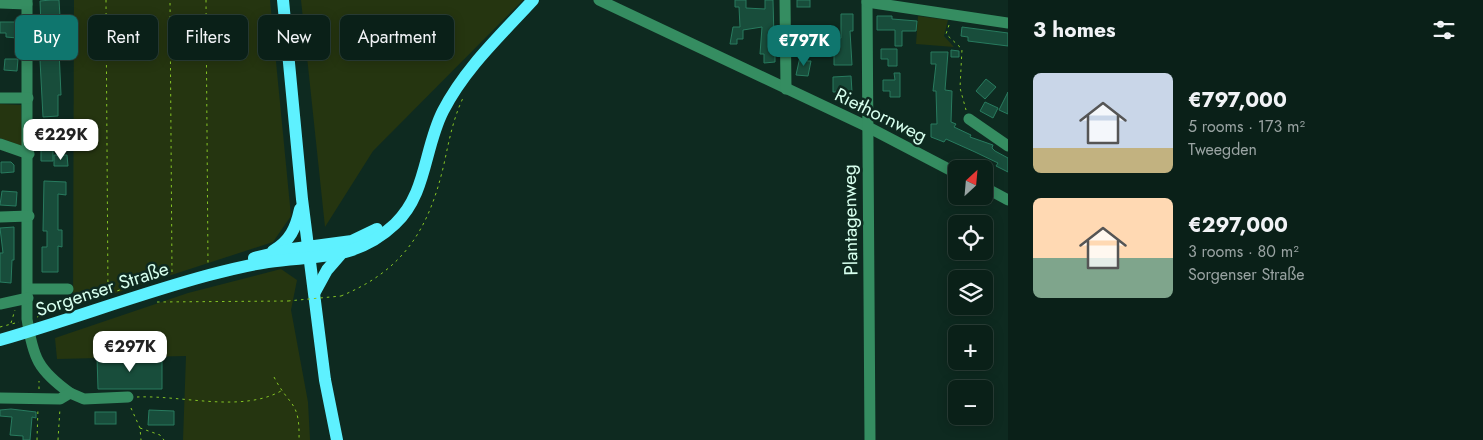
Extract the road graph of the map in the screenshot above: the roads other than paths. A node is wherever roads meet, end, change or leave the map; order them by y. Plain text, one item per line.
1 (283, 0) edge
2 (533, 0) edge
3 (600, 0) edge
4 (785, 0) edge
5 (867, 1) edge
6 (27, 2) edge
7 (0, 3) edge
8 (27, 15) edge
9 (1008, 23) edge
10 (28, 60) edge
11 (786, 89) junction
12 (0, 98) edge
13 (28, 98) junction
14 (968, 119) road end
15 (866, 126) junction
16 (0, 144) edge
17 (1008, 146) edge
18 (29, 154) junction
19 (424, 169) junction
20 (948, 169) edge
21 (993, 192) edge
22 (302, 199) junction
23 (1008, 200) edge
24 (28, 216) junction
25 (0, 217) edge
26 (309, 252) junction
27 (268, 254) junction
28 (340, 255) junction
29 (212, 274) junction
30 (68, 289) dead end
31 (315, 292) junction
32 (28, 294) junction
33 (0, 304) edge
34 (28, 326) junction
35 (0, 340) edge
36 (65, 396) junction
37 (128, 397) road end
38 (0, 398) edge
39 (337, 440) edge
40 (870, 440) edge

1 - 22 main road
2 - 19 main road
3 - 11 street, Riethornweg
4 - 11 street
5 - 9 street
5 - 15 street, Plantagenweg
6 - 7 street
6 - 8 street
10 - 13 street
11 - 15 street, Riethornweg
12 - 13 street
13 - 18 street
14 - 17 street
15 - 20 street, Riethornweg
15 - 40 street, Plantagenweg
16 - 18 street
18 - 24 street
19 - 26 main road
19 - 28 main road
21 - 23 street
22 - 26 main road
22 - 27 main road
24 - 25 street
24 - 32 street
26 - 27 main road
26 - 28 main road
26 - 29 main road
26 - 31 main road
27 - 29 main road
28 - 31 main road
29 - 34 main road, Sorgenser Straße
30 - 32 street
31 - 39 main road
32 - 33 street
32 - 34 street
34 - 35 main road, Sorgenser Straße
34 - 36 street
36 - 37 street
36 - 38 street

